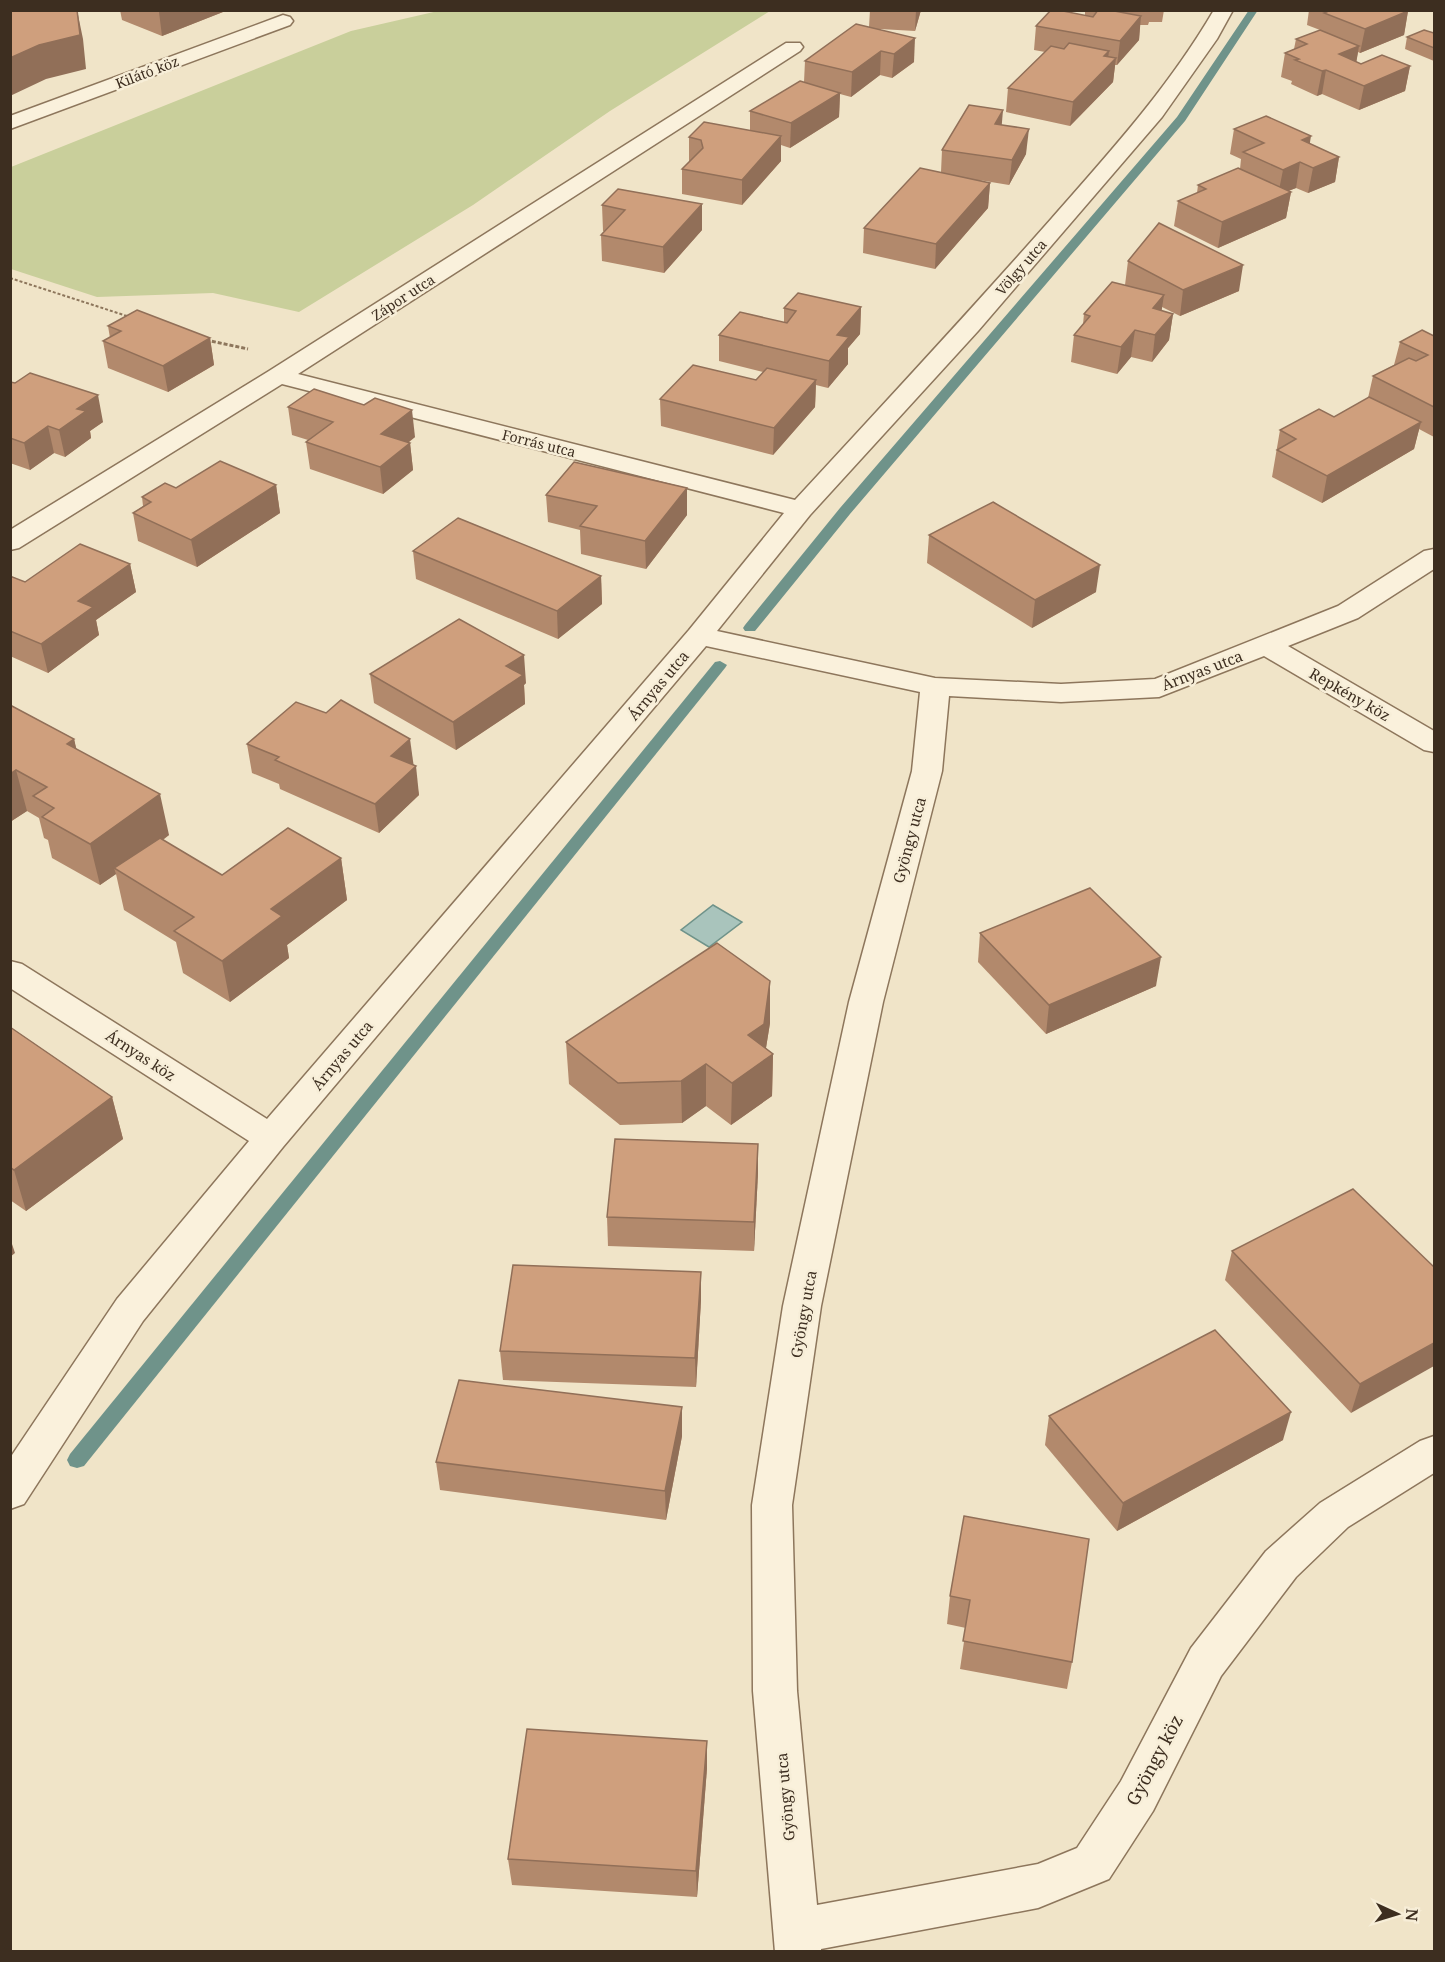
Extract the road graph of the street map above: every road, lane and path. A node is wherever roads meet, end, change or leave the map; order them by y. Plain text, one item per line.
1 (1224, 10) edge
2 (283, 21) dead end
3 (793, 47) dead end
4 (10, 123) edge
5 (10, 278) edge
6 (137, 319) edge
7 (201, 339) edge
8 (278, 376) junction
9 (801, 509) junction
10 (10, 542) edge
11 (1434, 557) edge
12 (699, 636) junction
13 (1265, 645) junction
14 (935, 687) junction
15 (1434, 743) edge
16 (10, 972) edge
17 (271, 1138) junction
18 (1434, 1453) edge
19 (10, 1492) edge
20 (798, 1941) edge

1 - 9 street, Völgy utca
2 - 4 street, Kilátó köz
3 - 8 street, Zápor utca
5 - 6 path
7 - 8 path
8 - 9 street, Forrás utca
8 - 10 street, Zápor utca
9 - 12 street, Árnyas utca
11 - 13 street, Árnyas utca
12 - 14 street, Árnyas utca
12 - 17 street, Árnyas utca
13 - 14 street, Árnyas utca
13 - 15 street, Repkény köz
14 - 20 street, Gyöngy utca
16 - 17 street, Árnyas köz
17 - 19 street, Árnyas utca
18 - 20 street, Gyöngy köz

